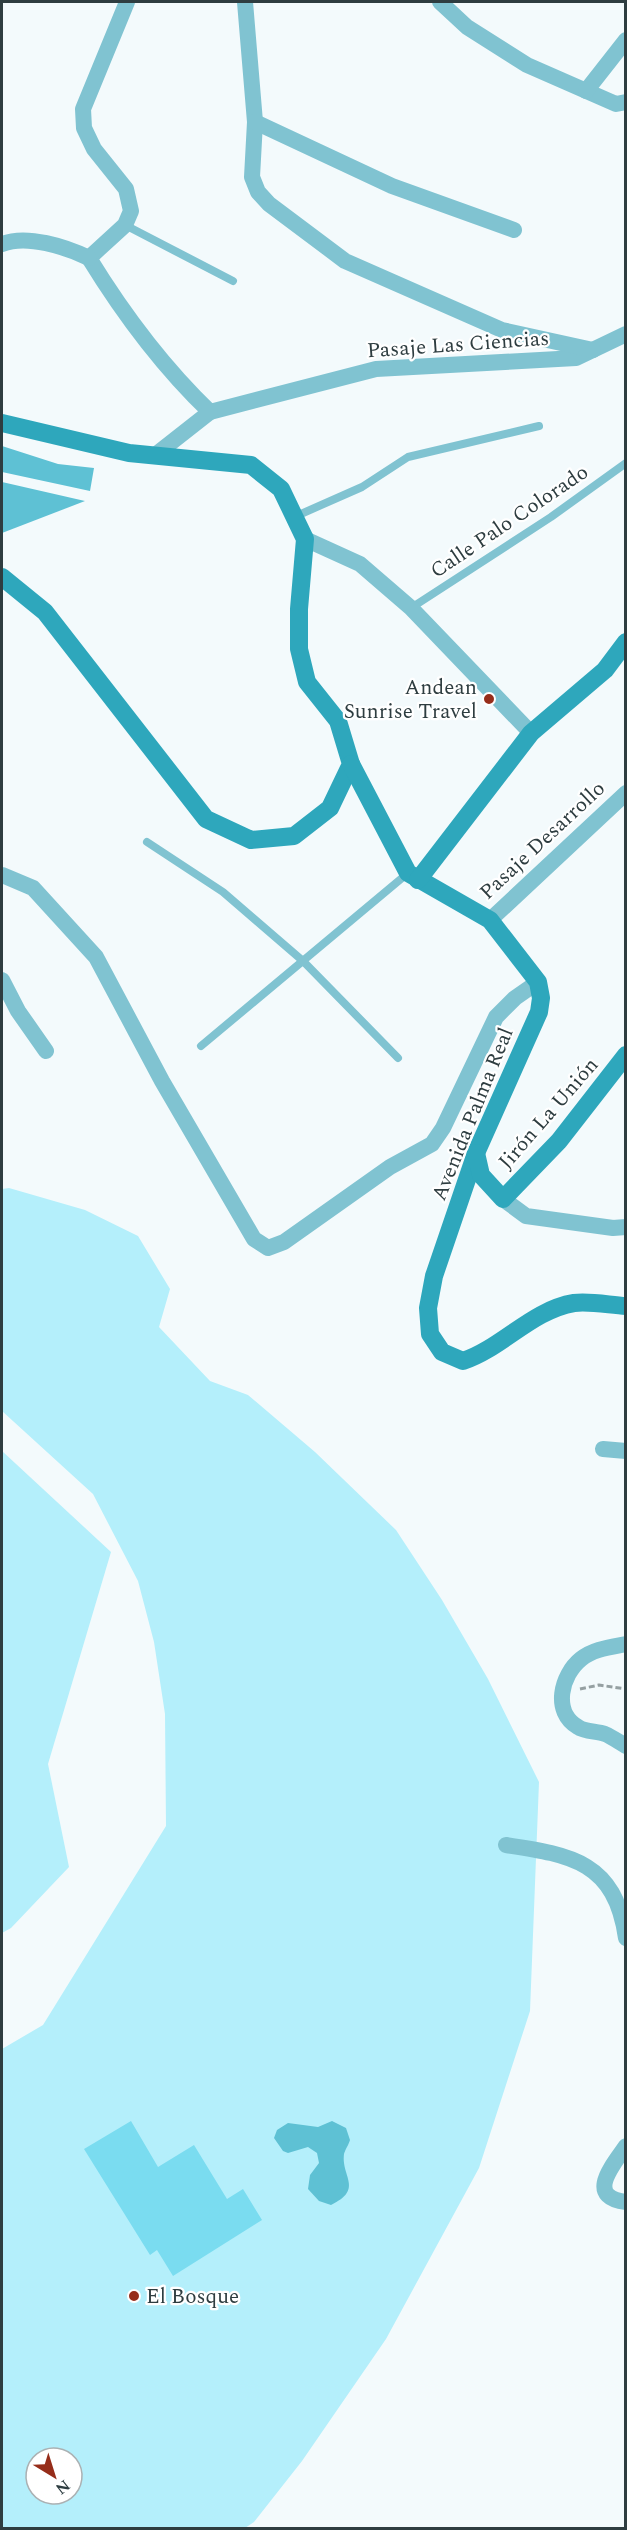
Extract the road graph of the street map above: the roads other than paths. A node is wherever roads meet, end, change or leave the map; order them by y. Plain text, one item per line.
1 (127, 2) edge
2 (245, 2) edge
3 (440, 2) edge
4 (626, 40) edge
5 (586, 91) junction
6 (626, 102) edge
7 (255, 122) junction
8 (125, 225) junction
9 (514, 230) dead end
10 (2, 244) edge
11 (89, 258) junction
12 (233, 281) dead end
13 (626, 334) edge
14 (593, 350) junction
15 (210, 412) junction
16 (2, 423) edge
17 (539, 426) dead end
18 (154, 456) junction
19 (626, 463) edge
20 (294, 517) junction
21 (305, 539) junction
22 (2, 577) edge
23 (411, 608) junction
24 (626, 642) edge
25 (531, 733) junction
26 (351, 764) junction
27 (626, 793) edge
28 (147, 842) dead end
29 (2, 875) edge
30 (413, 877) junction
31 (490, 920) junction
32 (303, 961) junction
33 (2, 980) edge
34 (538, 982) junction
35 (201, 1046) dead end
36 (45, 1051) dead end
37 (626, 1056) edge
38 (398, 1058) dead end
39 (476, 1153) junction
40 (503, 1199) junction
41 (626, 1227) edge
42 (626, 1306) edge
43 (603, 1449) dead end
44 (626, 1451) edge
45 (626, 1644) edge
46 (626, 1746) edge
47 (506, 1845) dead end
48 (626, 1938) edge
49 (626, 2145) edge
50 (626, 2202) edge

1 - 8 street
2 - 7 street
3 - 5 street
4 - 5 street
5 - 6 street
7 - 9 street
7 - 14 street
8 - 11 street
8 - 12 lane
10 - 11 street
11 - 15 street
13 - 14 street, Pasaje Las Ciencias
14 - 15 street, Pasaje Las Ciencias
15 - 18 street
16 - 18 main road
17 - 20 lane
18 - 20 main road
19 - 23 lane, Calle Palo Colorado
20 - 21 main road
21 - 23 street
21 - 26 main road
22 - 26 main road
23 - 25 street
24 - 25 main road
25 - 30 main road
26 - 30 main road
27 - 31 street, Pasaje Desarrollo
28 - 32 lane
29 - 34 street
30 - 31 main road
30 - 32 lane
31 - 34 main road
32 - 35 lane
32 - 38 lane
33 - 36 street
34 - 39 main road, Avenida Palma Real
37 - 40 main road, Jirón La Unión
39 - 40 main road
39 - 42 main road, Avenida Palma Real
40 - 41 street
43 - 44 street
45 - 46 street
47 - 48 street
49 - 50 street

